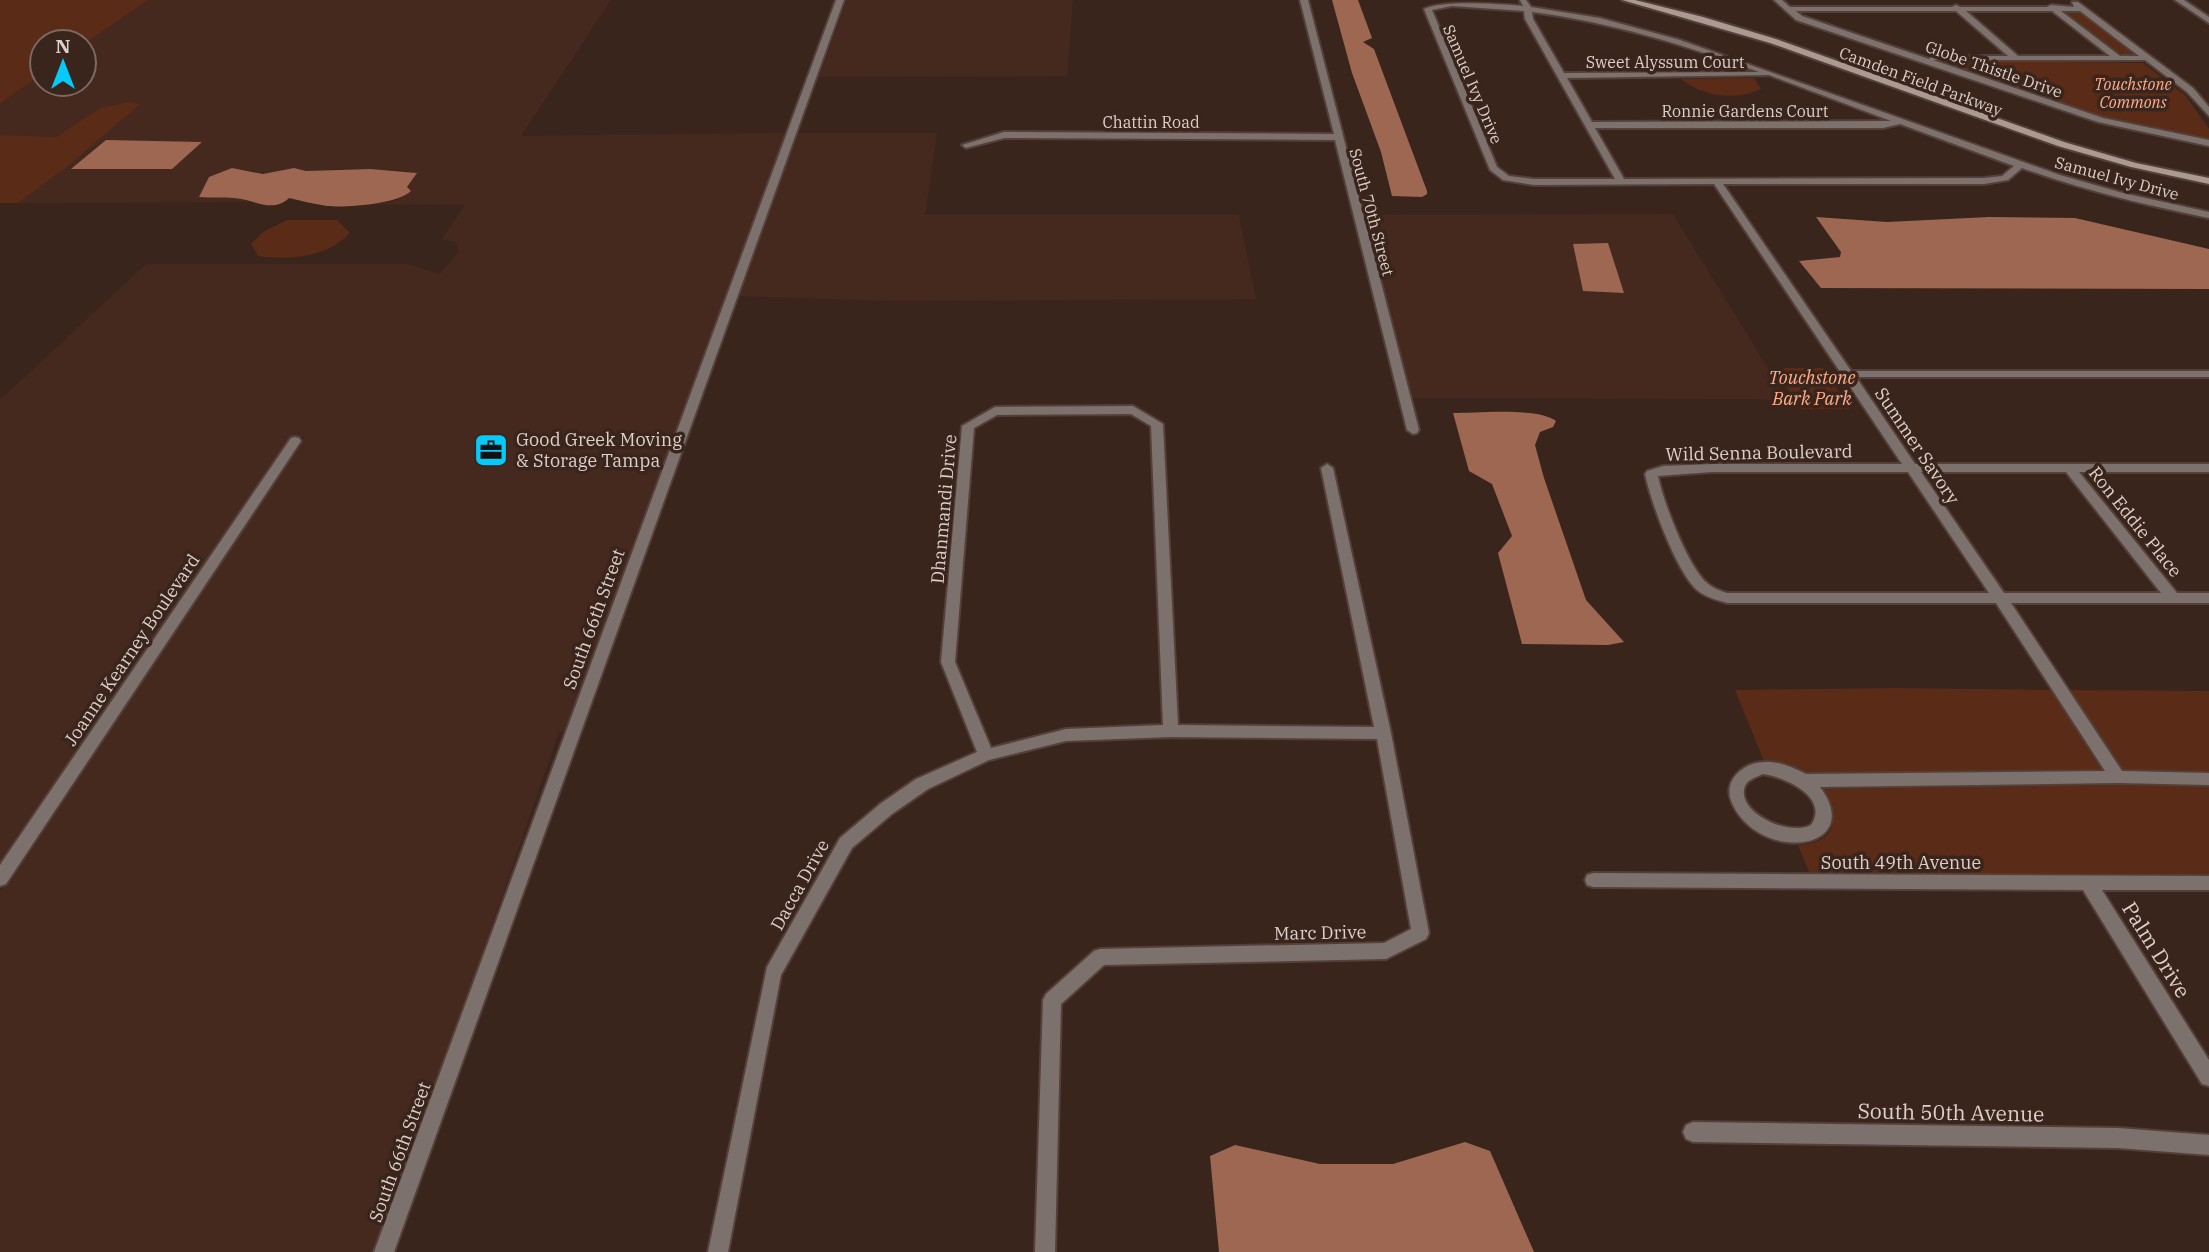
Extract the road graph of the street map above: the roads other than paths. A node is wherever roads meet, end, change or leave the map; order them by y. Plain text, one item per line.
1 (840, 0) edge
2 (1304, 0) edge
3 (1537, 0) edge
4 (1626, 0) edge
5 (1648, 0) edge
6 (1779, 0) edge
7 (1948, 0) edge
8 (2042, 0) edge
9 (2070, 0) edge
10 (2179, 0) edge
11 (1526, 4) edge
12 (1787, 9) junction
13 (1959, 9) junction
14 (2054, 9) junction
15 (2082, 9) junction
16 (2209, 21) edge
17 (1920, 58) junction
18 (2016, 58) junction
19 (2118, 58) junction
20 (2148, 58) junction
21 (1769, 72) junction
22 (1561, 76) junction
23 (2206, 104) edge
24 (2209, 113) edge
25 (1900, 121) junction
26 (1589, 125) junction
27 (1337, 137) junction
28 (2209, 144) edge
29 (966, 145) dead end
30 (2020, 165) junction
31 (2209, 175) edge
32 (2209, 181) edge
33 (1621, 182) junction
34 (1717, 182) junction
35 (2209, 215) edge
36 (1846, 374) junction
37 (2209, 374) edge
38 (1413, 430) dead end
39 (295, 441) dead end
40 (1326, 468) dead end
41 (1910, 468) junction
42 (2069, 468) junction
43 (2209, 468) edge
44 (2000, 598) junction
45 (2173, 598) junction
46 (2209, 598) edge
47 (1171, 731) junction
48 (1383, 733) junction
49 (986, 755) junction
50 (2118, 777) junction
51 (2209, 779) edge
52 (1803, 781) junction
53 (0, 879) edge
54 (1593, 880) dead end
55 (2088, 883) junction
56 (2209, 883) edge
57 (2209, 1077) edge
58 (1693, 1132) dead end
59 (2209, 1145) edge
60 (384, 1252) edge
61 (718, 1252) edge
62 (1045, 1252) edge

1 - 60 street, South 66th Street
2 - 27 street, South 70th Street
3 - 11 street
4 - 32 street, Camden Field Parkway
5 - 31 street, Camden Field Parkway
6 - 12 street, Globe Thistle Drive
7 - 13 street
8 - 14 street
9 - 15 street
10 - 16 street
11 - 21 street, Samuel Ivy Drive
11 - 22 street
11 - 33 street, Samuel Ivy Drive
12 - 13 street
12 - 17 street, Globe Thistle Drive
13 - 14 street
13 - 18 street
14 - 15 street
14 - 19 street
15 - 20 street
17 - 18 street
17 - 28 street, Globe Thistle Drive
18 - 19 street
19 - 20 street
20 - 23 street
21 - 22 street, Sweet Alyssum Court
21 - 25 street, Samuel Ivy Drive
22 - 26 street
23 - 24 street
25 - 26 street, Ronnie Gardens Court
25 - 30 street, Samuel Ivy Drive
26 - 33 street
27 - 29 street, Chattin Road
27 - 38 street, South 70th Street
30 - 34 street, Samuel Ivy Drive
30 - 35 street, Samuel Ivy Drive
33 - 34 street, Samuel Ivy Drive
34 - 36 street, Summer Savory
36 - 37 street
36 - 41 street, Summer Savory
39 - 53 street, Joanne Kearney Boulevard
40 - 48 street, Marc Drive
41 - 42 street, Wild Senna Boulevard
41 - 44 street, Summer Savory
41 - 44 street, Wild Senna Boulevard
42 - 43 street, Wild Senna Boulevard
42 - 45 street, Ron Eddie Place
44 - 45 street, Wild Senna Boulevard
44 - 50 street, Summer Savory
45 - 46 street, Wild Senna Boulevard
47 - 48 street, Dacca Drive
47 - 49 street, Dacca Drive
47 - 49 street, Dhanmandi Drive
48 - 62 street, Marc Drive
49 - 61 street, Dacca Drive
50 - 51 street
50 - 52 street
52 - 52 street
54 - 55 street, South 49th Avenue
55 - 56 street, South 49th Avenue
55 - 57 street, Palm Drive
58 - 59 street, South 50th Avenue

